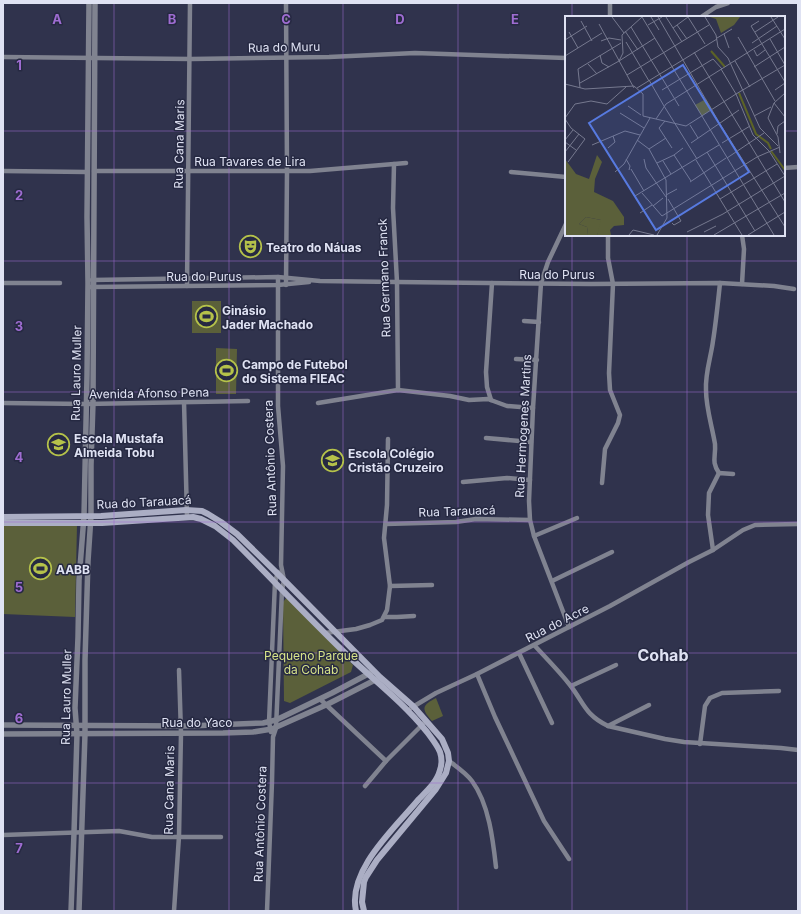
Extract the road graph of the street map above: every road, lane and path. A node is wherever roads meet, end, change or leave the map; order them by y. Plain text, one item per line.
1 (89, 3) edge
2 (95, 3) edge
3 (190, 3) edge
4 (286, 3) edge
5 (610, 3) edge
6 (728, 3) edge
7 (610, 16) edge
8 (702, 16) edge
9 (3, 57) edge
10 (286, 57) junction
11 (91, 58) junction
12 (565, 58) edge
13 (190, 60) junction
14 (406, 163) dead end
15 (394, 164) junction
16 (798, 167) edge
17 (785, 168) edge
18 (3, 171) edge
19 (94, 171) junction
20 (188, 171) junction
21 (287, 171) junction
22 (87, 172) junction
23 (511, 172) dead end
24 (565, 177) edge
25 (565, 226) edge
26 (608, 236) edge
27 (742, 236) edge
28 (278, 277) junction
29 (187, 278) junction
30 (286, 278) junction
31 (320, 281) junction
32 (397, 282) junction
33 (3, 283) edge
34 (60, 283) dead end
35 (91, 283) junction
36 (492, 283) junction
37 (541, 283) junction
38 (720, 283) junction
39 (613, 284) junction
40 (742, 284) junction
41 (278, 285) junction
42 (286, 285) junction
43 (186, 286) junction
44 (794, 289) dead end
45 (524, 321) dead end
46 (539, 322) junction
47 (516, 359) dead end
48 (537, 360) junction
49 (398, 390) junction
50 (492, 400) junction
51 (248, 401) dead end
52 (184, 402) junction
53 (3, 403) edge
54 (318, 403) dead end
55 (86, 404) junction
56 (93, 404) junction
57 (533, 408) junction
58 (486, 438) dead end
59 (388, 439) dead end
60 (531, 442) junction
61 (719, 473) junction
62 (733, 474) dead end
63 (530, 480) junction
64 (463, 482) dead end
65 (602, 483) dead end
66 (186, 513) junction
67 (123, 514) junction
68 (84, 516) junction
69 (91, 516) junction
70 (3, 517) edge
71 (576, 518) dead end
72 (530, 520) junction
73 (124, 522) junction
74 (3, 523) edge
75 (84, 523) junction
76 (91, 523) junction
77 (386, 524) junction
78 (798, 524) edge
79 (534, 536) junction
80 (713, 550) junction
81 (612, 552) dead end
82 (281, 565) junction
83 (277, 573) junction
84 (284, 580) junction
85 (552, 581) junction
86 (275, 582) junction
87 (390, 586) junction
88 (432, 586) dead end
89 (282, 590) junction
90 (274, 616) junction
91 (281, 616) junction
92 (414, 616) dead end
93 (384, 617) junction
94 (570, 627) junction
95 (334, 631) junction
96 (325, 633) junction
97 (535, 646) junction
98 (519, 653) junction
99 (616, 665) dead end
100 (179, 670) dead end
101 (371, 672) junction
102 (271, 674) junction
103 (279, 674) junction
104 (477, 674) junction
105 (377, 678) junction
106 (572, 686) junction
107 (779, 691) dead end
108 (320, 699) junction
109 (326, 705) junction
110 (649, 705) dead end
111 (411, 708) junction
112 (276, 720) junction
113 (270, 722) junction
114 (552, 722) dead end
115 (424, 723) junction
116 (76, 725) junction
117 (85, 725) junction
118 (3, 726) edge
119 (180, 726) junction
120 (608, 726) junction
121 (273, 729) junction
122 (180, 733) junction
123 (3, 734) edge
124 (76, 734) junction
125 (85, 734) junction
126 (700, 744) junction
127 (798, 750) edge
128 (386, 761) junction
129 (449, 761) junction
130 (365, 786) dead end
131 (74, 833) junction
132 (81, 833) junction
133 (389, 834) junction
134 (3, 835) edge
135 (179, 836) junction
136 (221, 837) dead end
137 (394, 840) junction
138 (569, 859) dead end
139 (496, 867) dead end
140 (71, 911) edge
141 (79, 911) edge
142 (174, 911) edge
143 (267, 911) edge
144 (356, 911) edge
145 (364, 911) edge

1 - 11 street, Rua Lauro Muller
2 - 11 street, Rua Lauro Muller
3 - 13 street, Rua Cana Maris
4 - 10 street
5 - 7 street
6 - 8 street
9 - 11 street, Rua do Muru
10 - 12 street, Rua do Muru
10 - 13 street, Rua do Muru
10 - 21 street
11 - 13 street, Rua do Muru
11 - 19 street, Rua Lauro Muller
11 - 22 street, Rua Lauro Muller
13 - 20 street, Rua Cana Maris
14 - 15 street, Rua Tavares de Lira
15 - 21 street, Rua Tavares de Lira
15 - 32 street, Rua Germano Franck
16 - 17 street
18 - 22 street
19 - 20 street, Rua Tavares de Lira
19 - 35 street, Rua Lauro Muller
20 - 21 street, Rua Tavares de Lira
20 - 29 street, Rua Cana Maris
21 - 30 street
22 - 35 street, Rua Lauro Muller
23 - 24 street
25 - 37 street, Rua Hermogenes Martins
26 - 39 street
27 - 40 street
28 - 29 street, Rua do Purus
28 - 30 street, Rua do Purus
28 - 41 street, Rua Antônio Costera
29 - 35 street, Rua do Purus
29 - 43 street, Rua Cana Maris
30 - 31 street, Rua do Purus
30 - 42 street
31 - 32 street, Rua do Purus
31 - 42 street, Rua do Purus
32 - 36 street, Rua do Purus
32 - 49 street, Rua Germano Franck
33 - 34 street
35 - 43 street, Rua do Purus
35 - 55 street, Rua Lauro Muller
35 - 56 street, Rua Lauro Muller
36 - 37 street, Rua do Purus
36 - 50 street
37 - 39 street, Rua do Purus
37 - 46 street, Rua Hermogenes Martins
38 - 39 street, Rua do Purus
38 - 40 street, Rua do Purus
38 - 61 street
39 - 65 street
40 - 44 street, Rua do Purus
41 - 42 street, Rua do Purus
41 - 43 street, Rua do Purus
41 - 82 street, Rua Antônio Costera
45 - 46 street
46 - 48 street, Rua Hermogenes Martins
47 - 48 street
48 - 57 street, Rua Hermogenes Martins
49 - 50 street
49 - 54 street
50 - 57 street
51 - 52 street, Avenida Afonso Pena
52 - 56 street, Avenida Afonso Pena
52 - 66 street
53 - 55 street, Avenida Afonso Pena
55 - 56 street, Avenida Afonso Pena
55 - 68 street, Rua Lauro Muller
56 - 69 street, Rua Lauro Muller
57 - 60 street, Rua Hermogenes Martins
58 - 60 street
59 - 77 street
60 - 63 street, Rua Hermogenes Martins
61 - 62 street
61 - 80 street
63 - 64 street
63 - 72 street, Rua Hermogenes Martins
66 - 67 main road, Rua do Tarauacá
66 - 73 main road, Rua do Tarauacá
66 - 83 main road, Rua do Tarauacá
66 - 86 main road, Rua do Tarauacá
67 - 69 main road, Rua do Tarauacá
67 - 73 main road
68 - 69 main road, Rua do Tarauacá
68 - 70 main road, Rua do Tarauacá
68 - 75 street, Rua Lauro Muller
69 - 76 street, Rua Lauro Muller
71 - 79 street
72 - 77 street, Rua Tarauacá
72 - 79 street, Rua Hermogenes Martins
73 - 76 main road, Rua do Tarauacá
74 - 75 main road, Rua do Tarauacá
75 - 76 main road, Rua do Tarauacá
75 - 116 street, Rua Lauro Muller
76 - 117 street, Rua Lauro Muller
77 - 87 street
78 - 80 street, Rua do Acre
79 - 85 street, Rua Hermogenes Martins
80 - 94 street, Rua do Acre
81 - 85 street
82 - 83 street, Rua Antônio Costera
82 - 84 street, Rua Antônio Costera
83 - 84 main road, Rua do Tarauacá
83 - 86 street, Rua Antônio Costera
84 - 89 street, Rua Antônio Costera
84 - 95 main road, Rua do Tarauacá
85 - 94 street, Rua Hermogenes Martins
86 - 89 main road, Rua do Tarauacá
86 - 90 street, Rua Antônio Costera
87 - 88 street
87 - 93 street
89 - 91 street, Rua Antônio Costera
89 - 96 main road, Rua do Tarauacá
90 - 91 street
90 - 102 street, Rua Antônio Costera
91 - 103 street, Rua Antônio Costera
92 - 93 street
93 - 95 street
94 - 97 street, Rua do Acre
95 - 96 street
95 - 101 main road
96 - 101 main road
97 - 98 street, Rua do Acre
97 - 106 street
98 - 104 street, Rua do Acre
98 - 114 street
99 - 106 street
100 - 119 street, Rua Cana Maris
101 - 105 main road
101 - 108 street, Rua do Yaco
102 - 103 street
102 - 113 street, Rua Antônio Costera
103 - 112 street, Rua Antônio Costera
104 - 111 street, Rua do Acre
104 - 138 street
105 - 109 street, Rua do Yaco
105 - 111 main road
106 - 120 street
107 - 126 street
108 - 109 street
108 - 112 street, Rua do Yaco
109 - 121 street, Rua do Yaco
109 - 128 street
110 - 120 street
111 - 115 main road
112 - 113 street, Rua do Yaco
112 - 121 street, Rua Antônio Costera
113 - 119 street, Rua do Yaco
113 - 121 street, Rua Antônio Costera
115 - 128 street
115 - 129 main road
115 - 133 main road
116 - 117 street, Rua do Yaco
116 - 118 street, Rua do Yaco
116 - 124 street, Rua Lauro Muller
117 - 119 street, Rua do Yaco
117 - 125 street, Rua Lauro Muller
119 - 122 street, Rua Cana Maris
120 - 126 street
121 - 122 street, Rua do Yaco
121 - 143 street, Rua Antônio Costera
122 - 125 street, Rua do Yaco
122 - 135 street, Rua Cana Maris
123 - 124 street, Rua do Yaco
124 - 125 street, Rua do Yaco
124 - 131 street, Rua Lauro Muller
125 - 132 street, Rua Lauro Muller
126 - 127 street
128 - 130 street
129 - 137 main road
129 - 139 street
131 - 132 street
131 - 134 street
131 - 140 street, Rua Lauro Muller
132 - 135 street
132 - 141 street, Rua Lauro Muller
133 - 137 main road
133 - 144 main road
135 - 136 street
135 - 142 street, Rua Cana Maris
137 - 145 main road

